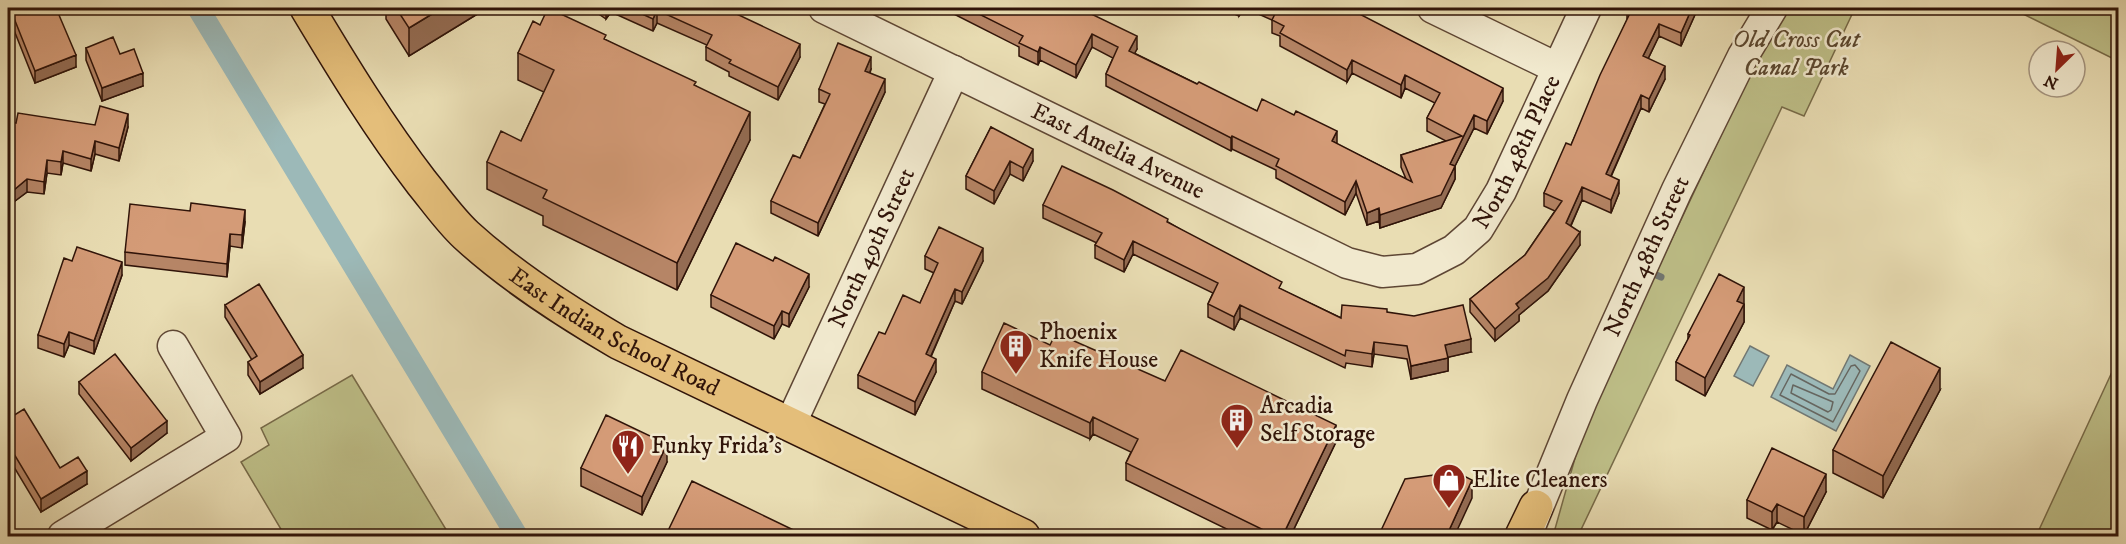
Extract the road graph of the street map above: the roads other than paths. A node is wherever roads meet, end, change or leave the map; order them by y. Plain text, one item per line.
1 (308, 8) edge
2 (824, 8) edge
3 (1433, 8) edge
4 (1586, 8) edge
5 (1761, 8) edge
6 (1772, 8) edge
7 (1743, 56) junction
8 (1557, 68) junction
9 (954, 71) junction
10 (1417, 269) joint
11 (173, 346) dead end
12 (790, 425) junction
13 (1533, 529) edge
14 (63, 537) edge
15 (1023, 537) edge

1 - 12 main road, East Indian School Road
2 - 9 street, East Amelia Avenue
3 - 8 street
4 - 8 street, North 48th Place
5 - 7 street, North 48th Street
6 - 7 street, North 48th Street
7 - 13 street, North 48th Street
8 - 10 street, North 48th Place
9 - 10 street, East Amelia Avenue
9 - 12 street, North 49th Street
11 - 14 street
12 - 15 main road, East Indian School Road

